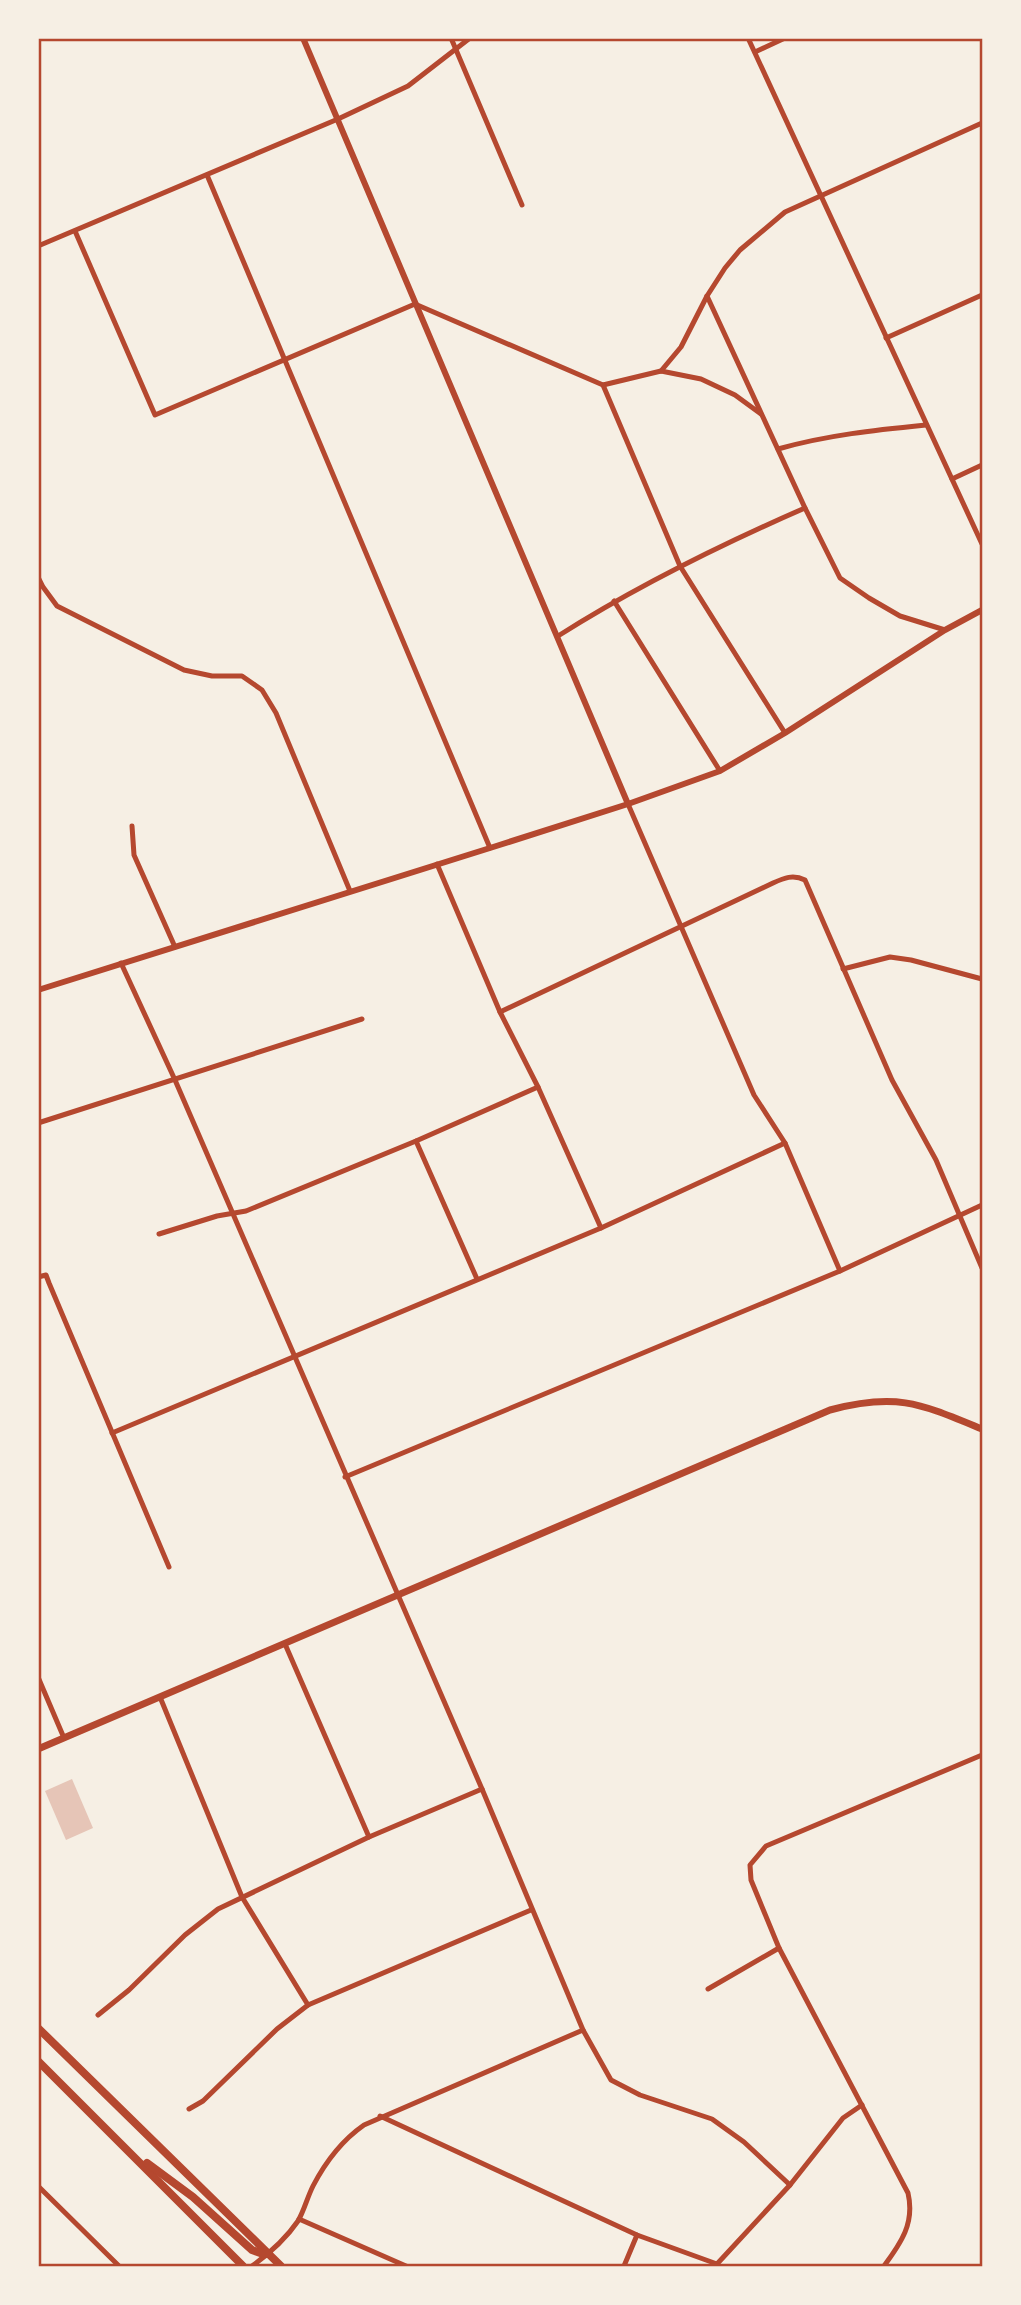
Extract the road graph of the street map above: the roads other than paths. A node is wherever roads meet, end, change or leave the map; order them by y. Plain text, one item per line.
1 (303, 38) edge
2 (451, 38) edge
3 (470, 38) edge
4 (748, 38) edge
5 (785, 38) edge
6 (456, 51) junction
7 (755, 52) junction
8 (338, 119) junction
9 (982, 123) edge
10 (207, 175) junction
11 (820, 195) junction
12 (522, 205) dead end
13 (75, 231) junction
14 (38, 246) edge
15 (982, 295) edge
16 (707, 296) junction
17 (415, 303) junction
18 (886, 338) junction
19 (284, 359) junction
20 (661, 371) junction
21 (603, 385) junction
22 (761, 414) junction
23 (926, 425) junction
24 (778, 449) junction
25 (982, 465) edge
26 (952, 479) junction
27 (805, 508) junction
28 (982, 544) edge
29 (680, 566) junction
30 (38, 577) edge
31 (614, 601) junction
32 (982, 610) edge
33 (945, 630) junction
34 (558, 636) junction
35 (785, 733) junction
36 (720, 771) junction
37 (628, 804) junction
38 (132, 826) dead end
39 (490, 848) junction
40 (437, 864) junction
41 (350, 891) junction
42 (680, 925) junction
43 (175, 947) junction
44 (121, 963) junction
45 (843, 969) junction
46 (982, 979) edge
47 (38, 990) edge
48 (500, 1012) junction
49 (362, 1019) dead end
50 (175, 1080) junction
51 (538, 1087) junction
52 (38, 1123) edge
53 (416, 1141) junction
54 (785, 1143) junction
55 (982, 1205) edge
56 (232, 1213) junction
57 (960, 1216) junction
58 (601, 1228) junction
59 (159, 1234) dead end
60 (982, 1268) edge
61 (840, 1271) junction
62 (42, 1276) edge
63 (477, 1279) junction
64 (295, 1357) junction
65 (982, 1429) edge
66 (113, 1433) junction
67 (345, 1477) junction
68 (169, 1567) dead end
69 (398, 1596) junction
70 (285, 1644) junction
71 (38, 1677) edge
72 (160, 1697) junction
73 (64, 1738) junction
74 (38, 1749) edge
75 (982, 1755) edge
76 (482, 1789) junction
77 (369, 1837) junction
78 (242, 1897) junction
79 (531, 1910) junction
80 (779, 1948) junction
81 (708, 1989) dead end
82 (308, 2005) junction
83 (98, 2015) dead end
84 (38, 2028) edge
85 (583, 2031) junction
86 (38, 2062) edge
87 (862, 2105) junction
88 (189, 2109) dead end
89 (380, 2116) junction
90 (128, 2150) junction
91 (790, 2185) junction
92 (38, 2186) edge
93 (299, 2219) junction
94 (637, 2235) junction
95 (269, 2254) junction
96 (120, 2266) edge
97 (243, 2266) edge
98 (252, 2266) edge
99 (281, 2266) edge
100 (406, 2266) edge
101 (624, 2266) edge
102 (884, 2266) edge

1 - 8 street
2 - 6 street
3 - 6 street
4 - 7 street
5 - 7 street
6 - 8 street
6 - 12 street
7 - 11 street
8 - 10 street
8 - 17 street
9 - 11 street
10 - 13 street
10 - 19 street
11 - 16 street
11 - 18 street
13 - 14 street
13 - 19 street
15 - 18 street
16 - 20 street
16 - 22 street
17 - 19 street
17 - 21 street
17 - 34 street
18 - 23 street
19 - 39 street
20 - 21 street
20 - 22 street
21 - 29 street
22 - 24 street
23 - 24 street
23 - 26 street
24 - 27 street
25 - 26 street
26 - 28 street
27 - 29 street
27 - 33 street
29 - 31 street
29 - 35 street
30 - 41 street
31 - 34 street
31 - 36 street
32 - 33 street
33 - 35 street
34 - 37 street
35 - 36 street
36 - 37 street
37 - 39 street
37 - 42 street
38 - 43 street
39 - 40 street
40 - 41 street
40 - 48 street
41 - 43 street
42 - 45 street
42 - 48 street
42 - 54 street
43 - 44 street
44 - 47 street
44 - 50 street
45 - 46 street
45 - 57 street
48 - 51 street
49 - 50 street
50 - 52 street
50 - 56 street
51 - 53 street
51 - 58 street
53 - 56 street
53 - 63 street
54 - 58 street
54 - 61 street
55 - 57 street
56 - 59 street
56 - 64 street
57 - 60 street
57 - 61 street
58 - 63 street
61 - 67 street
62 - 66 street
63 - 64 street
64 - 66 street
64 - 67 street
65 - 69 main road
66 - 68 street
67 - 69 street
69 - 70 main road
69 - 76 street
70 - 72 main road
70 - 77 street
71 - 73 street
72 - 73 main road
72 - 78 street
73 - 74 main road
75 - 80 street
76 - 77 street
76 - 79 street
77 - 78 street
78 - 82 street
78 - 83 street
79 - 82 street
79 - 85 street
80 - 81 street
80 - 87 street
82 - 88 street
84 - 95 main road
85 - 89 street
85 - 91 street
86 - 90 main road
87 - 91 street
87 - 102 street
89 - 93 street
89 - 94 street
90 - 95 main road
90 - 97 main road
91 - 94 street
92 - 96 street
93 - 95 street
93 - 100 street
94 - 101 street
95 - 98 street
95 - 99 main road

